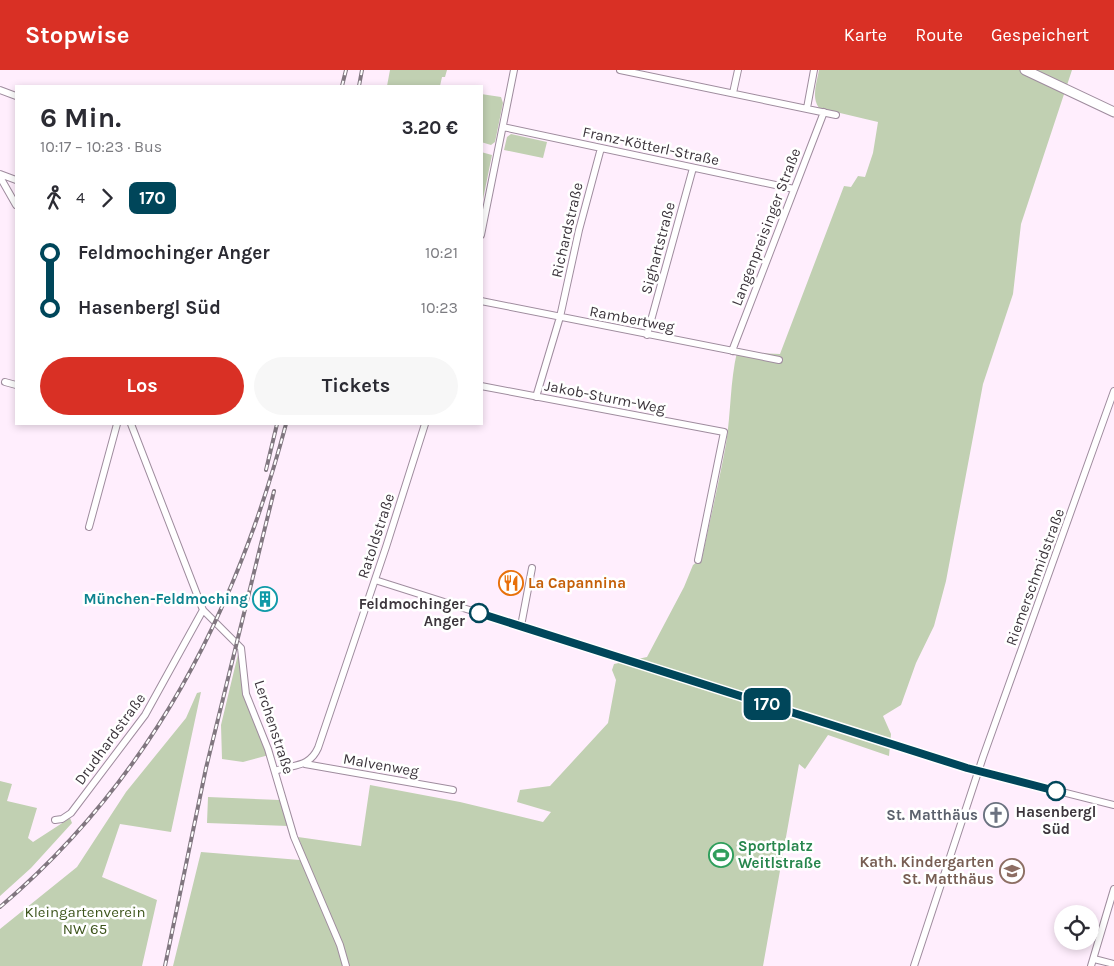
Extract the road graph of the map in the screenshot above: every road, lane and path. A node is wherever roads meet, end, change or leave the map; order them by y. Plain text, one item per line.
1 (514, 70) edge
2 (620, 70) edge
3 (663, 70) edge
4 (738, 70) edge
5 (814, 70) edge
6 (1025, 70) edge
7 (661, 79) junction
8 (0, 90) edge
9 (733, 93) junction
10 (15, 96) edge
11 (807, 108) junction
12 (824, 112) junction
13 (1114, 112) edge
14 (836, 115) dead end
15 (503, 126) junction
16 (601, 148) junction
17 (693, 168) junction
18 (0, 175) edge
19 (15, 180) edge
20 (794, 189) junction
21 (15, 203) edge
22 (483, 226) edge
23 (483, 301) edge
24 (560, 317) junction
25 (647, 335) junction
26 (732, 351) junction
27 (779, 360) dead end
28 (5, 382) dead end
29 (15, 385) edge
30 (483, 386) edge
31 (1114, 391) edge
32 (536, 396) junction
33 (117, 425) edge
34 (131, 425) edge
35 (425, 425) edge
36 (89, 527) dead end
37 (698, 560) dead end
38 (532, 568) dead end
39 (375, 580) junction
40 (203, 610) junction
41 (521, 626) junction
42 (305, 764) junction
43 (275, 771) junction
44 (979, 772) junction
45 (453, 790) dead end
46 (1114, 805) edge
47 (56, 820) dead end
48 (1114, 889) edge
49 (1092, 963) edge
50 (1114, 964) edge
51 (346, 966) edge
52 (914, 966) edge

1 - 15 street
2 - 7 street
3 - 7 street
4 - 9 street
5 - 11 street
6 - 13 main road
7 - 9 street
8 - 10 street
9 - 11 street
11 - 12 street
12 - 14 street
12 - 20 street, Langenpreisinger Straße
15 - 16 street, Franz-Kötterl-Straße
15 - 22 street
16 - 17 street, Franz-Kötterl-Straße
16 - 24 street, Richardstraße
17 - 20 street, Franz-Kötterl-Straße
17 - 25 street, Sighartstraße
18 - 19 street
18 - 21 street
20 - 26 street, Langenpreisinger Straße
23 - 24 street, Rambertweg
24 - 25 street, Rambertweg
24 - 32 street, Richardstraße
25 - 26 street, Rambertweg
26 - 27 street, Rambertweg
28 - 29 street
30 - 32 street, Jakob-Sturm-Weg
31 - 44 street, Riemerschmidstraße
32 - 37 street, Jakob-Sturm-Weg
33 - 36 street
34 - 40 street, Lerchenstraße
35 - 39 street, Ratoldstraße
38 - 41 street
39 - 41 street
39 - 42 street, Ratoldstraße
40 - 43 street, Lerchenstraße
40 - 47 street, Drudhardstraße
41 - 44 street
42 - 43 street
42 - 45 street, Malvenweg
43 - 51 street, Lerchenstraße
44 - 46 street
44 - 52 street, Riemerschmidstraße
48 - 49 street
49 - 50 street

